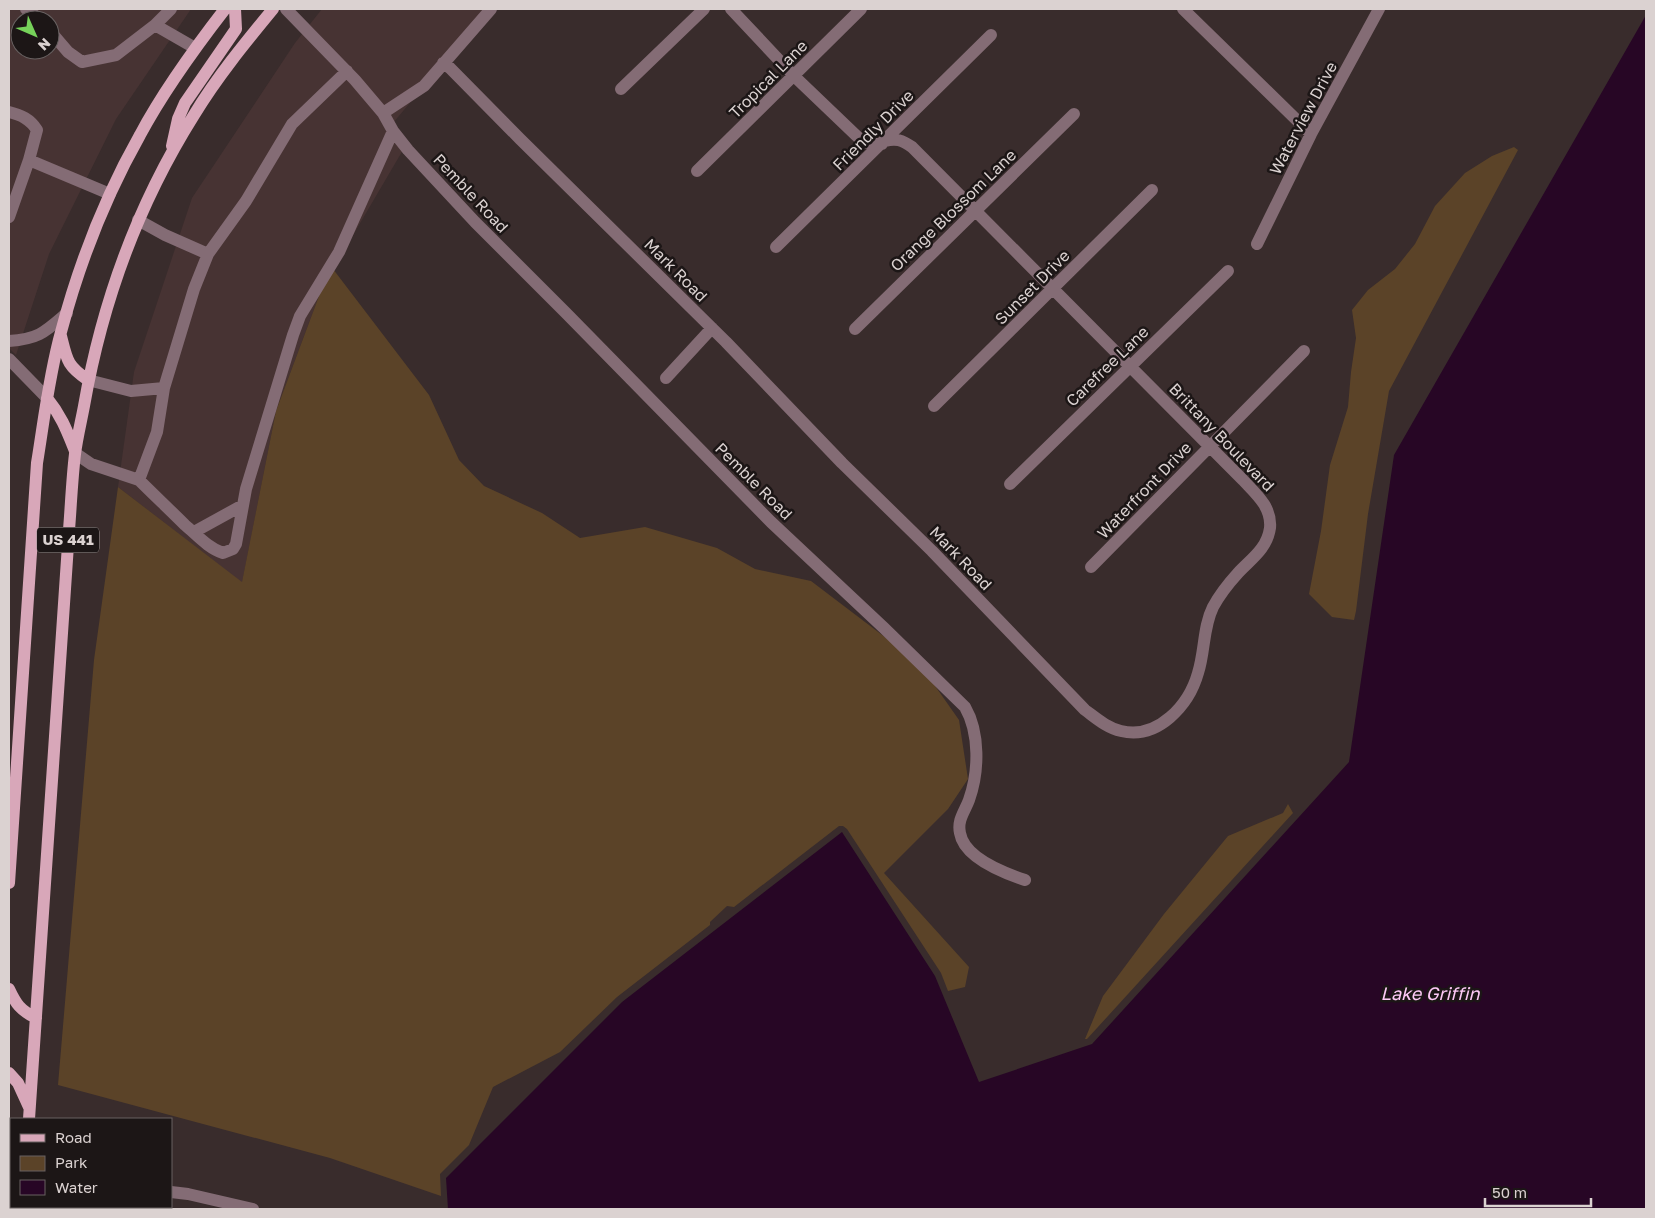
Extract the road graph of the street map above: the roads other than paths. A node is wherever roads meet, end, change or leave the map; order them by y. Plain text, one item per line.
1 (171, 9) edge
2 (225, 9) edge
3 (235, 9) edge
4 (273, 9) edge
5 (286, 9) edge
6 (491, 9) edge
7 (704, 9) edge
8 (731, 9) edge
9 (861, 9) edge
10 (1184, 9) edge
11 (1379, 9) edge
12 (155, 25) junction
13 (991, 35) dead end
14 (60, 43) edge
15 (195, 48) junction
16 (444, 63) junction
17 (347, 71) junction
18 (794, 76) junction
19 (621, 89) dead end
20 (9, 112) edge
21 (384, 113) junction
22 (1074, 114) dead end
23 (393, 131) junction
24 (1311, 134) junction
25 (883, 142) junction
26 (172, 153) junction
27 (29, 160) junction
28 (697, 171) dead end
29 (1152, 190) dead end
30 (110, 194) junction
31 (976, 211) junction
32 (9, 217) edge
33 (138, 220) junction
34 (1257, 244) dead end
35 (776, 247) dead end
36 (208, 254) junction
37 (1228, 271) dead end
38 (1052, 289) junction
39 (67, 313) junction
40 (712, 328) junction
41 (855, 329) dead end
42 (61, 334) junction
43 (9, 341) edge
44 (1304, 351) dead end
45 (9, 359) edge
46 (1130, 366) junction
47 (666, 378) dead end
48 (88, 380) junction
49 (164, 388) junction
50 (47, 398) junction
51 (934, 406) dead end
52 (1209, 446) junction
53 (75, 453) junction
54 (139, 480) junction
55 (1010, 484) dead end
56 (242, 505) junction
57 (194, 532) junction
58 (1091, 567) dead end
59 (1039, 662) joint
60 (11, 812) edge
61 (1025, 880) dead end
62 (9, 883) edge
63 (9, 988) edge
64 (36, 1018) junction
65 (9, 1074) edge
66 (30, 1114) edge
67 (172, 1192) edge
68 (253, 1209) edge

1 - 12 street
2 - 15 main road, US 441
3 - 26 main road
4 - 26 main road, US 441
5 - 17 street
6 - 16 street
7 - 19 street
8 - 18 street, Brittany Boulevard
9 - 18 street, Tropical Lane
10 - 24 street
11 - 24 street, Waterview Drive
12 - 14 street
12 - 15 street
13 - 25 street, Friendly Drive
15 - 30 main road, US 441
16 - 21 street
16 - 40 street, Mark Road
17 - 21 street
17 - 36 street
18 - 25 street, Brittany Boulevard
18 - 28 street, Tropical Lane
20 - 27 street
21 - 23 street, Pemble Road
22 - 31 street, Orange Blossom Lane
23 - 56 street
23 - 61 street, Pemble Road
24 - 34 street, Waterview Drive
25 - 31 street, Brittany Boulevard
25 - 35 street, Friendly Drive
26 - 33 main road, US 441
27 - 30 street
27 - 32 street
29 - 38 street, Sunset Drive
30 - 39 main road, US 441
31 - 38 street, Brittany Boulevard
31 - 41 street, Orange Blossom Lane
33 - 36 street
33 - 48 main road, US 441
36 - 49 street
37 - 46 street, Carefree Lane
38 - 46 street, Brittany Boulevard
38 - 51 street, Sunset Drive
39 - 42 main road, US 441
39 - 43 street
40 - 47 street
40 - 59 street, Mark Road
42 - 48 main road
42 - 50 main road, US 441
44 - 52 street, Waterfront Drive
45 - 50 street
46 - 52 street, Brittany Boulevard
46 - 55 street, Carefree Lane
48 - 49 street
48 - 53 main road, US 441
49 - 54 street
50 - 53 main road
50 - 60 main road, US 441
52 - 58 street, Waterfront Drive
52 - 59 street, Brittany Boulevard
53 - 54 street
53 - 64 main road, US 441
54 - 57 street
56 - 57 street
56 - 57 street
60 - 62 main road, US 441
63 - 64 main road
64 - 66 main road, US 441
65 - 66 main road
67 - 68 street

